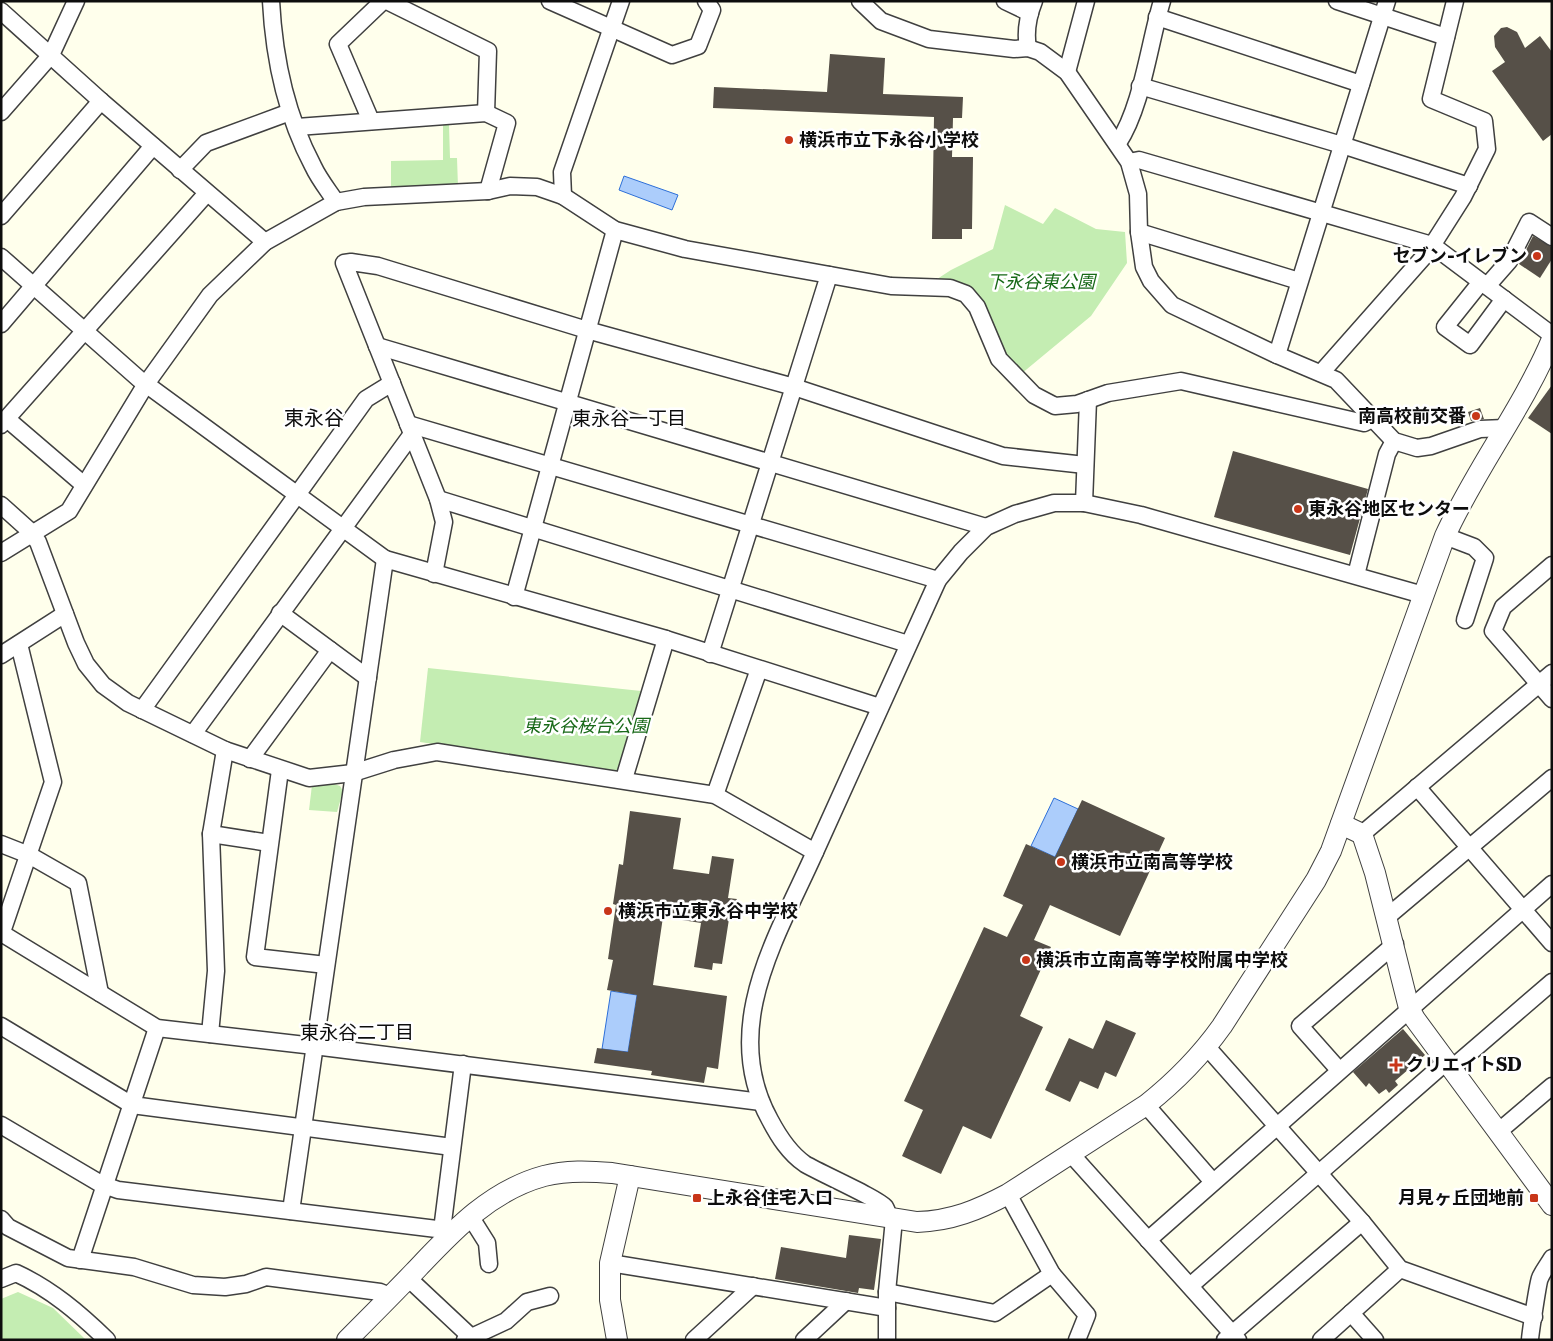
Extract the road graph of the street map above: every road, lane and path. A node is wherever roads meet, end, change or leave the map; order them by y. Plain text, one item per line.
1 (76, 1) edge
2 (272, 1) edge
3 (385, 1) edge
4 (550, 1) edge
5 (621, 1) edge
6 (706, 1) edge
7 (860, 1) edge
8 (1006, 1) edge
9 (1086, 1) edge
10 (1162, 1) edge
11 (1337, 1) edge
12 (1455, 1) edge
13 (1032, 7) edge
14 (1384, 9) edge
15 (1, 11) edge
16 (1157, 17) junction
17 (611, 27) junction
18 (1446, 37) junction
19 (1028, 48) junction
20 (51, 55) junction
21 (1067, 72) junction
22 (1361, 84) junction
23 (1140, 86) junction
24 (101, 101) junction
25 (1, 112) edge
26 (486, 113) junction
27 (293, 120) junction
28 (371, 121) junction
29 (1118, 143) junction
30 (1342, 145) junction
31 (153, 146) junction
32 (1129, 162) junction
33 (180, 170) junction
34 (1469, 186) junction
35 (488, 191) junction
36 (208, 193) junction
37 (562, 196) junction
38 (336, 202) junction
39 (1321, 212) junction
40 (1, 216) edge
41 (615, 230) junction
42 (1139, 232) junction
43 (1552, 237) edge
44 (265, 242) junction
45 (1432, 245) junction
46 (1, 257) edge
47 (829, 276) junction
48 (1299, 281) junction
49 (1484, 284) junction
50 (35, 286) junction
51 (1504, 299) junction
52 (1, 324) edge
53 (587, 330) junction
54 (85, 331) junction
55 (1552, 335) edge
56 (1552, 339) edge
57 (377, 346) junction
58 (1277, 356) junction
59 (1321, 373) junction
60 (392, 383) junction
61 (146, 384) junction
62 (794, 387) junction
63 (1088, 400) junction
64 (567, 403) junction
65 (1372, 419) junction
66 (4, 422) edge
67 (1505, 428) junction
68 (410, 429) junction
69 (1394, 441) junction
70 (770, 463) junction
71 (1085, 465) junction
72 (550, 466) junction
73 (84, 485) junction
74 (296, 494) junction
75 (438, 499) junction
76 (1084, 503) junction
77 (1, 505) edge
78 (751, 525) junction
79 (342, 527) junction
80 (986, 527) junction
81 (533, 529) junction
82 (32, 534) junction
83 (1445, 536) junction
84 (1, 553) edge
85 (385, 559) junction
86 (1552, 566) edge
87 (434, 574) junction
88 (1356, 575) junction
89 (938, 580) junction
90 (730, 589) junction
91 (1423, 595) junction
92 (514, 597) junction
93 (65, 614) junction
94 (280, 614) junction
95 (1465, 620) dead end
96 (666, 639) junction
97 (18, 644) junction
98 (908, 644) junction
99 (330, 650) junction
100 (1, 654) edge
101 (710, 654) junction
102 (760, 669) junction
103 (1552, 673) edge
104 (368, 678) junction
105 (1539, 684) junction
106 (1552, 699) edge
107 (880, 707) junction
108 (142, 710) junction
109 (193, 734) junction
110 (226, 750) junction
111 (250, 759) junction
112 (280, 770) junction
113 (353, 773) junction
114 (1552, 778) edge
115 (624, 779) junction
116 (1417, 787) junction
117 (715, 795) junction
118 (1341, 824) junction
119 (211, 834) junction
120 (1362, 834) junction
121 (269, 843) junction
122 (1, 844) edge
123 (1469, 847) junction
124 (815, 852) junction
125 (29, 855) junction
126 (1552, 884) edge
127 (1523, 909) junction
128 (1387, 917) junction
129 (2, 934) edge
130 (1552, 943) edge
131 (1395, 944) junction
132 (326, 965) junction
133 (1552, 982) edge
134 (100, 994) junction
135 (1409, 1008) junction
136 (1, 1026) edge
137 (157, 1028) junction
138 (210, 1034) junction
139 (314, 1046) junction
140 (1207, 1046) junction
141 (463, 1064) junction
142 (1449, 1065) junction
143 (1339, 1070) junction
144 (1552, 1086) edge
145 (761, 1102) junction
146 (132, 1105) junction
147 (1146, 1105) junction
148 (1, 1125) edge
149 (1277, 1126) junction
150 (303, 1128) junction
151 (1498, 1132) junction
152 (452, 1147) junction
153 (1071, 1154) junction
154 (1319, 1173) junction
155 (630, 1176) junction
156 (1213, 1182) junction
157 (106, 1186) junction
158 (1008, 1194) junction
159 (1550, 1198) edge
160 (291, 1211) junction
161 (470, 1216) junction
162 (891, 1218) junction
163 (1, 1219) edge
164 (1362, 1222) junction
165 (448, 1230) junction
166 (1148, 1240) junction
167 (1552, 1258) edge
168 (80, 1260) junction
169 (610, 1263) junction
170 (489, 1264) dead end
171 (1400, 1269) junction
172 (1052, 1274) junction
173 (1, 1278) edge
174 (408, 1278) junction
175 (753, 1286) junction
176 (1190, 1286) junction
177 (390, 1296) junction
178 (550, 1296) dead end
179 (887, 1300) junction
180 (846, 1301) junction
181 (1351, 1313) junction
182 (1534, 1317) junction
183 (468, 1338) edge
184 (1232, 1338) edge
185 (1527, 1338) edge
186 (106, 1340) edge
187 (347, 1340) edge
188 (617, 1340) edge
189 (694, 1340) edge
190 (804, 1340) edge
191 (888, 1340) edge
192 (1077, 1340) edge
193 (1321, 1340) edge
194 (1375, 1340) edge

1 - 20 street
2 - 27 street
3 - 26 street
3 - 28 street
4 - 17 street
5 - 17 street
6 - 17 street
7 - 19 street
8 - 13 street
9 - 21 street
10 - 16 street
11 - 14 street
12 - 18 street
13 - 19 street
14 - 18 street
14 - 22 street
15 - 20 street
16 - 22 street
16 - 23 street
17 - 37 street
18 - 34 street
19 - 21 street
20 - 24 street
20 - 25 street
21 - 29 street
22 - 30 street
23 - 29 street
23 - 30 street
24 - 31 street
24 - 40 street
26 - 28 street
26 - 35 street
27 - 28 street
27 - 33 street
27 - 38 street
29 - 32 street
30 - 34 street
30 - 39 street
31 - 33 street
31 - 50 street
32 - 39 street
32 - 42 street
33 - 36 street
34 - 45 street
35 - 37 street
35 - 38 street
36 - 44 street
36 - 54 street
37 - 41 street
38 - 44 street
39 - 45 street
39 - 48 street
41 - 47 street
41 - 53 street
42 - 48 street
42 - 58 street
43 - 49 street
44 - 61 street
45 - 49 street
45 - 59 street
46 - 50 street
47 - 62 street
47 - 63 street
48 - 58 street
49 - 51 street
49 - 51 street
50 - 52 street
50 - 54 street
51 - 55 street
53 - 57 street
53 - 62 street
53 - 64 street
54 - 61 street
54 - 66 street
56 - 67 street
57 - 60 street
57 - 64 street
58 - 59 street
59 - 65 street
60 - 68 street
60 - 74 street
61 - 73 street
61 - 74 street
62 - 70 street
62 - 71 street
63 - 65 street
63 - 71 street
64 - 70 street
64 - 72 street
65 - 69 street
66 - 73 street
67 - 69 street
67 - 83 street
68 - 72 street
68 - 75 street
68 - 79 street
69 - 88 street
70 - 78 street
70 - 80 street
71 - 76 street
72 - 78 street
72 - 81 street
73 - 82 street
74 - 79 street
74 - 108 street
75 - 81 street
75 - 87 street
76 - 80 street
76 - 88 street
77 - 82 street
78 - 89 street
78 - 90 street
79 - 85 street
79 - 94 street
80 - 89 street
81 - 90 street
81 - 92 street
82 - 84 street
82 - 93 street
83 - 91 street
83 - 95 street
85 - 87 street
85 - 104 street
86 - 105 street
87 - 92 street
88 - 91 street
89 - 98 street
90 - 98 street
90 - 101 street
91 - 118 street
92 - 96 street
93 - 97 street
93 - 108 street
94 - 99 street
94 - 109 street
96 - 101 street
96 - 115 street
97 - 100 street
97 - 125 street
98 - 107 street
99 - 104 street
99 - 111 street
101 - 102 street
102 - 107 street
102 - 117 street
103 - 105 street
104 - 113 street
105 - 106 street
105 - 116 street
107 - 124 street
108 - 109 street
109 - 110 street
110 - 111 street
110 - 119 street
111 - 112 street
112 - 113 street
112 - 121 street
113 - 115 street
113 - 132 street
114 - 123 street
115 - 117 street
116 - 120 street
116 - 123 street
117 - 124 street
118 - 120 street
118 - 140 street
119 - 121 street
119 - 138 street
120 - 128 street
121 - 132 street
122 - 125 street
123 - 127 street
123 - 128 street
124 - 145 street
125 - 129 street
125 - 134 street
126 - 127 street
127 - 130 street
127 - 135 street
128 - 131 street
129 - 134 street
131 - 135 street
131 - 143 street
132 - 139 street
133 - 142 street
134 - 137 street
135 - 142 street
135 - 143 street
136 - 146 street
137 - 138 street
137 - 146 street
138 - 139 street
139 - 141 street
139 - 150 street
140 - 147 street
140 - 149 street
141 - 145 street
141 - 152 street
142 - 151 street
142 - 154 street
143 - 149 street
144 - 151 street
145 - 162 street
146 - 150 street
146 - 157 street
147 - 153 street
147 - 156 street
148 - 157 street
149 - 154 street
149 - 156 street
150 - 152 street
150 - 160 street
151 - 159 street
152 - 165 street
153 - 158 street
153 - 166 street
154 - 164 street
154 - 176 street
155 - 161 street
155 - 162 street
155 - 169 street
156 - 166 street
157 - 160 street
157 - 168 street
158 - 162 street
158 - 172 street
160 - 165 street
161 - 165 street
161 - 170 street
162 - 179 street
163 - 168 street
164 - 171 street
164 - 184 street
165 - 174 street
166 - 176 street
167 - 182 street
168 - 177 street
169 - 175 street
169 - 188 street
171 - 181 street
171 - 182 street
172 - 179 street
172 - 192 street
173 - 186 street
174 - 177 street
174 - 183 street
175 - 180 street
175 - 189 street
176 - 184 street
177 - 187 street
178 - 183 street
179 - 180 street
179 - 191 street
180 - 190 street
181 - 193 street
181 - 194 street
182 - 185 street

